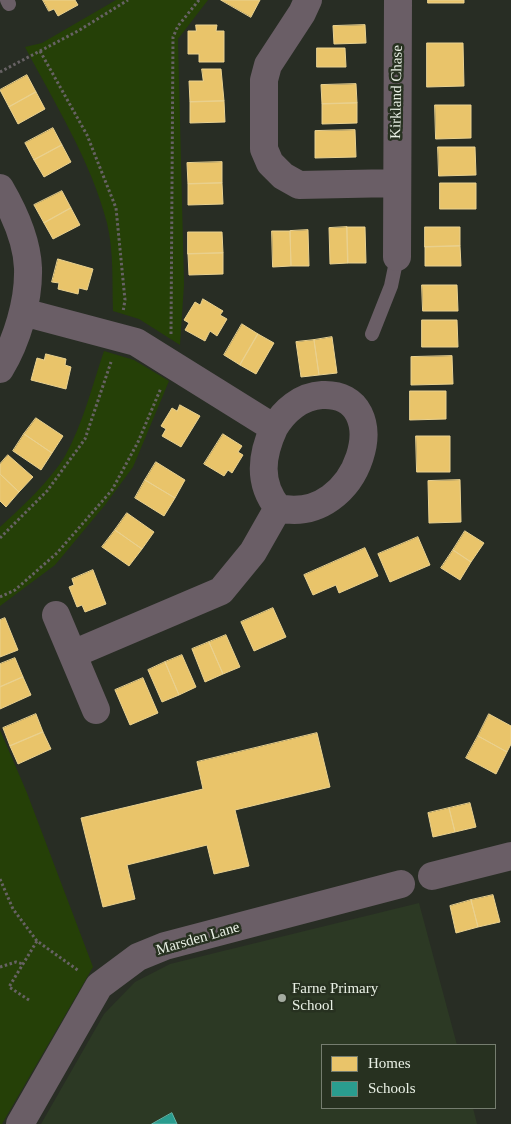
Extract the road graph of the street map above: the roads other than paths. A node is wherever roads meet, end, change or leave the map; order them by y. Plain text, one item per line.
1 (308, 0) edge
2 (398, 0) edge
3 (396, 184) junction
4 (0, 188) edge
5 (397, 257) joint
6 (23, 312) junction
7 (372, 334) dead end
8 (0, 369) edge
9 (274, 428) junction
10 (278, 508) junction
11 (56, 615) dead end
12 (73, 654) junction
13 (96, 710) dead end
14 (511, 856) edge
15 (432, 876) dead end
16 (401, 884) dead end
17 (20, 1124) edge

1 - 3 street
2 - 3 street, Kirkland Chase
3 - 5 street, Kirkland Chase
4 - 6 street
5 - 7 lane, Kirkland Chase
6 - 8 street
6 - 9 street
9 - 10 street
9 - 10 street
10 - 12 street
11 - 12 street
12 - 13 street
14 - 15 street
16 - 17 street, Marsden Lane

